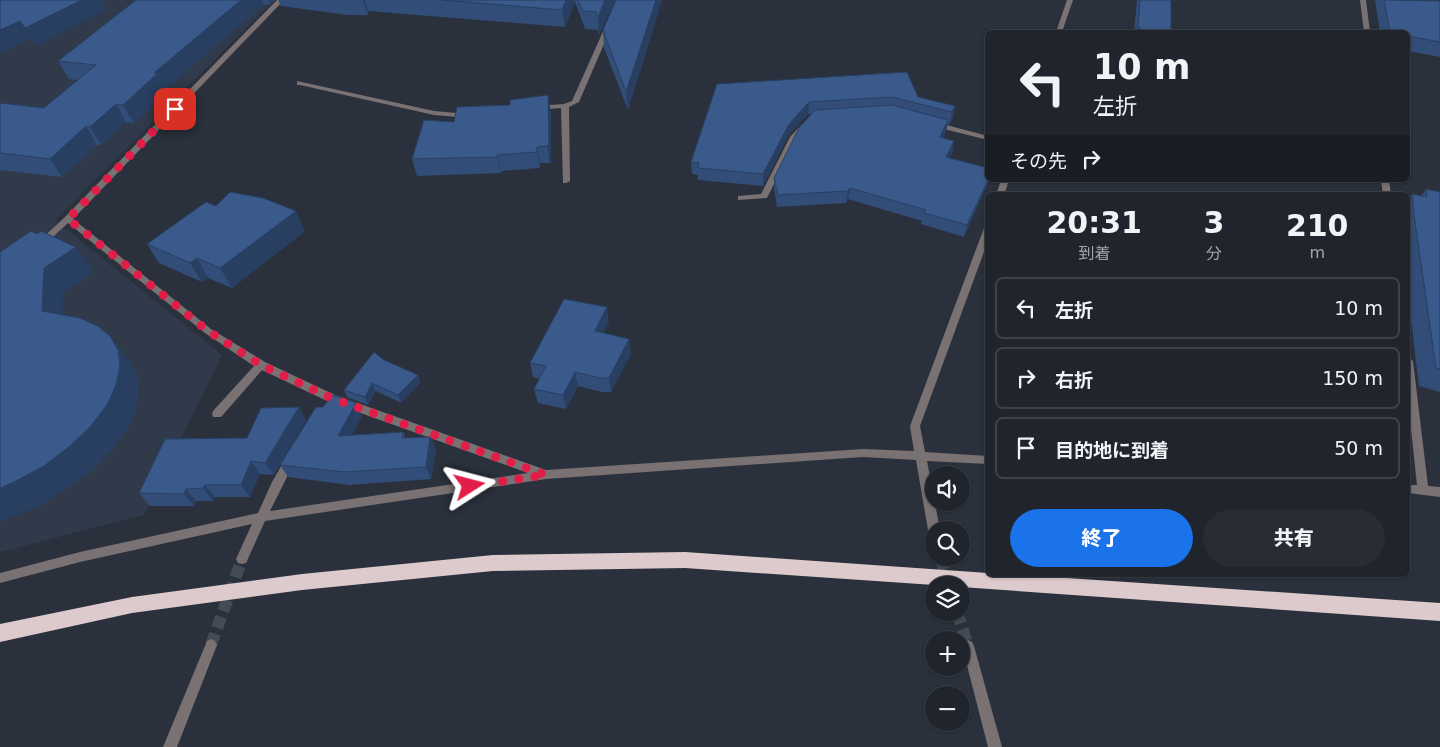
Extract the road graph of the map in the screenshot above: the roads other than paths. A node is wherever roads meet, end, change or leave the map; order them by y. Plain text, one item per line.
1 (281, 0) edge
2 (620, 0) edge
3 (1070, 0) edge
4 (1364, 0) edge
5 (1060, 30) edge
6 (1367, 30) edge
7 (300, 83) dead end
8 (565, 106) junction
9 (528, 109) edge
10 (480, 118) edge
11 (811, 118) edge
12 (925, 122) edge
13 (985, 137) edge
14 (566, 181) dead end
15 (741, 198) dead end
16 (68, 219) junction
17 (985, 236) edge
18 (34, 250) edge
19 (261, 365) junction
20 (1410, 378) edge
21 (331, 398) junction
22 (322, 409) edge
23 (217, 414) dead end
24 (299, 446) edge
25 (920, 456) junction
26 (985, 460) edge
27 (546, 475) junction
28 (1410, 489) edge
29 (1423, 490) junction
30 (1440, 492) edge
31 (261, 517) junction
32 (932, 521) edge
33 (242, 559) tunnel mouth
34 (0, 578) edge
35 (1440, 612) edge
36 (0, 633) edge
37 (210, 645) tunnel mouth
38 (970, 653) tunnel mouth
39 (170, 747) edge
40 (995, 747) edge

1 - 16 street
2 - 8 street
3 - 5 street
4 - 6 street
7 - 10 street
8 - 9 street
8 - 14 street
11 - 15 street
12 - 13 street
16 - 18 street
16 - 19 street
17 - 25 street
19 - 21 street
19 - 23 street
20 - 29 street
21 - 22 street
21 - 27 street
24 - 31 street
25 - 26 street
25 - 27 street
25 - 32 street
27 - 31 street
28 - 29 street
29 - 30 street
31 - 33 street
31 - 34 street
35 - 36 highway
37 - 39 street
38 - 40 street

